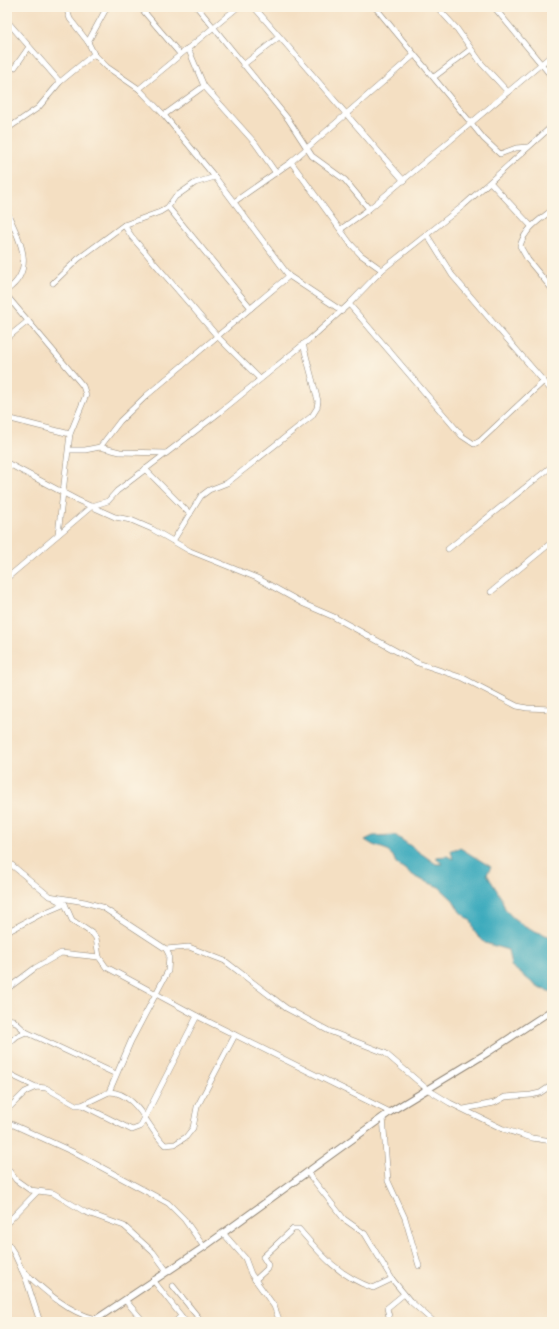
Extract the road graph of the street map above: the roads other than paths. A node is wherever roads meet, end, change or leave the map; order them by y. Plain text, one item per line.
1 (66, 7) edge
2 (107, 7) edge
3 (140, 7) edge
4 (197, 7) edge
5 (238, 7) edge
6 (254, 7) edge
7 (375, 7) edge
8 (436, 7) edge
9 (494, 7) edge
10 (7, 21) edge
11 (214, 27) junction
12 (279, 37) junction
13 (88, 42) junction
14 (29, 47) junction
15 (188, 48) junction
16 (471, 49) junction
17 (94, 54) junction
18 (180, 54) junction
19 (414, 55) junction
20 (552, 55) edge
21 (541, 64) junction
22 (243, 65) junction
23 (7, 72) edge
24 (434, 77) junction
25 (552, 77) edge
26 (60, 82) junction
27 (204, 86) junction
28 (139, 89) junction
29 (508, 92) junction
30 (346, 114) junction
31 (164, 115) junction
32 (471, 123) junction
33 (552, 126) edge
34 (7, 129) edge
35 (307, 147) junction
36 (528, 147) junction
37 (291, 162) junction
38 (276, 173) junction
39 (215, 177) junction
40 (404, 181) junction
41 (490, 182) junction
42 (234, 202) junction
43 (168, 208) junction
44 (369, 209) junction
45 (552, 210) edge
46 (7, 212) edge
47 (124, 225) junction
48 (531, 226) junction
49 (341, 229) junction
50 (427, 235) junction
51 (382, 270) junction
52 (289, 276) junction
53 (53, 283) dead end
54 (552, 289) edge
55 (7, 290) edge
56 (7, 296) edge
57 (349, 304) junction
58 (251, 308) junction
59 (342, 311) junction
60 (28, 321) junction
61 (218, 337) junction
62 (7, 338) edge
63 (303, 344) junction
64 (260, 379) junction
65 (544, 382) junction
66 (552, 391) edge
67 (7, 418) edge
68 (70, 434) junction
69 (100, 447) junction
70 (69, 450) junction
71 (167, 453) junction
72 (7, 464) edge
73 (552, 466) edge
74 (145, 468) junction
75 (65, 493) junction
76 (92, 506) junction
77 (190, 514) junction
78 (58, 534) junction
79 (173, 541) junction
80 (552, 542) edge
81 (448, 549) dead end
82 (7, 578) edge
83 (491, 592) dead end
84 (552, 709) edge
85 (7, 861) edge
86 (49, 896) junction
87 (65, 904) junction
88 (7, 932) edge
89 (166, 949) junction
90 (99, 957) junction
91 (7, 989) edge
92 (156, 995) junction
93 (552, 1010) edge
94 (198, 1016) junction
95 (7, 1019) edge
96 (26, 1032) junction
97 (235, 1035) junction
98 (7, 1045) edge
99 (7, 1073) edge
100 (116, 1074) junction
101 (552, 1085) edge
102 (36, 1087) junction
103 (427, 1089) junction
104 (109, 1092) junction
105 (82, 1105) junction
106 (7, 1110) edge
107 (464, 1110) junction
108 (390, 1112) junction
109 (383, 1117) junction
110 (145, 1118) junction
111 (7, 1122) edge
112 (552, 1141) edge
113 (7, 1168) edge
114 (307, 1172) junction
115 (37, 1192) junction
116 (7, 1223) edge
117 (223, 1233) junction
118 (7, 1242) edge
119 (204, 1247) junction
120 (419, 1266) dead end
121 (22, 1270) junction
122 (167, 1271) junction
123 (392, 1279) junction
124 (153, 1280) junction
125 (256, 1280) junction
126 (173, 1286) dead end
127 (404, 1294) junction
128 (125, 1300) junction
129 (181, 1316) junction
130 (94, 1321) edge
131 (40, 1322) edge
132 (144, 1322) edge
133 (175, 1322) edge
134 (186, 1322) edge
135 (202, 1322) edge
136 (230, 1322) edge
137 (235, 1322) edge
138 (280, 1322) edge
139 (387, 1322) edge
140 (434, 1322) edge

1 - 13 street
2 - 13 street
3 - 18 street
4 - 11 street
5 - 11 street
6 - 12 street
7 - 19 street
8 - 16 street
9 - 21 street
10 - 14 street
11 - 15 street
11 - 22 street
12 - 22 street
12 - 30 street
13 - 17 street
14 - 23 street
14 - 26 street
15 - 18 street
15 - 27 street
16 - 24 street
16 - 29 street
17 - 26 street
17 - 28 street
18 - 28 street
19 - 24 street
19 - 30 street
20 - 21 street
21 - 25 street
21 - 29 street
22 - 35 street
24 - 32 street
26 - 34 street
27 - 31 street
27 - 38 street
28 - 31 street
29 - 32 street
30 - 35 street
30 - 40 street
31 - 39 street
32 - 36 street
32 - 40 street
33 - 36 street
35 - 37 street
35 - 44 street
36 - 41 street
37 - 38 street
37 - 49 street
38 - 42 street
39 - 42 street
39 - 43 street
40 - 44 street
41 - 48 street
41 - 50 street
42 - 52 street
43 - 47 street
43 - 58 street
44 - 49 street
45 - 48 street
46 - 55 street
47 - 53 street
47 - 61 street
48 - 54 street
49 - 51 street
50 - 51 street
50 - 65 street
51 - 57 street
52 - 58 street
52 - 59 street
56 - 60 street
57 - 59 street
57 - 65 street
58 - 61 street
59 - 63 street
60 - 62 street
60 - 68 street
61 - 64 street
61 - 69 street
63 - 64 street
63 - 77 street
64 - 71 street
65 - 66 street
67 - 68 street
68 - 70 street
69 - 70 street
69 - 71 street
70 - 75 street
71 - 74 street
72 - 75 street
73 - 81 street
74 - 76 street
74 - 77 street
75 - 76 street
75 - 78 street
76 - 78 street
76 - 79 street
77 - 79 street
78 - 82 street
79 - 84 street
80 - 83 street
85 - 86 street
86 - 87 street
86 - 89 street
87 - 88 street
87 - 90 street
89 - 92 street
89 - 103 street
90 - 91 street
90 - 92 street
92 - 94 street
92 - 100 street
93 - 103 street
94 - 97 street
94 - 110 street
95 - 96 street
96 - 98 street
96 - 100 street
97 - 108 street
97 - 110 street
99 - 102 street
100 - 104 street
101 - 107 street
102 - 105 street
102 - 106 street
103 - 107 street
103 - 108 street
104 - 105 street
104 - 110 street
105 - 110 street
107 - 112 street
108 - 109 street
109 - 114 street
109 - 120 street
111 - 119 street
113 - 115 street
114 - 117 street
114 - 123 street
115 - 116 street
115 - 122 street
117 - 119 street
117 - 125 street
118 - 121 street
119 - 122 street
121 - 130 street
121 - 131 street
122 - 124 street
123 - 125 street
123 - 127 street
124 - 128 street
124 - 129 street
125 - 138 street
126 - 135 street
127 - 139 street
127 - 140 street
128 - 130 street
128 - 132 street
129 - 133 street
129 - 134 street
136 - 137 street

